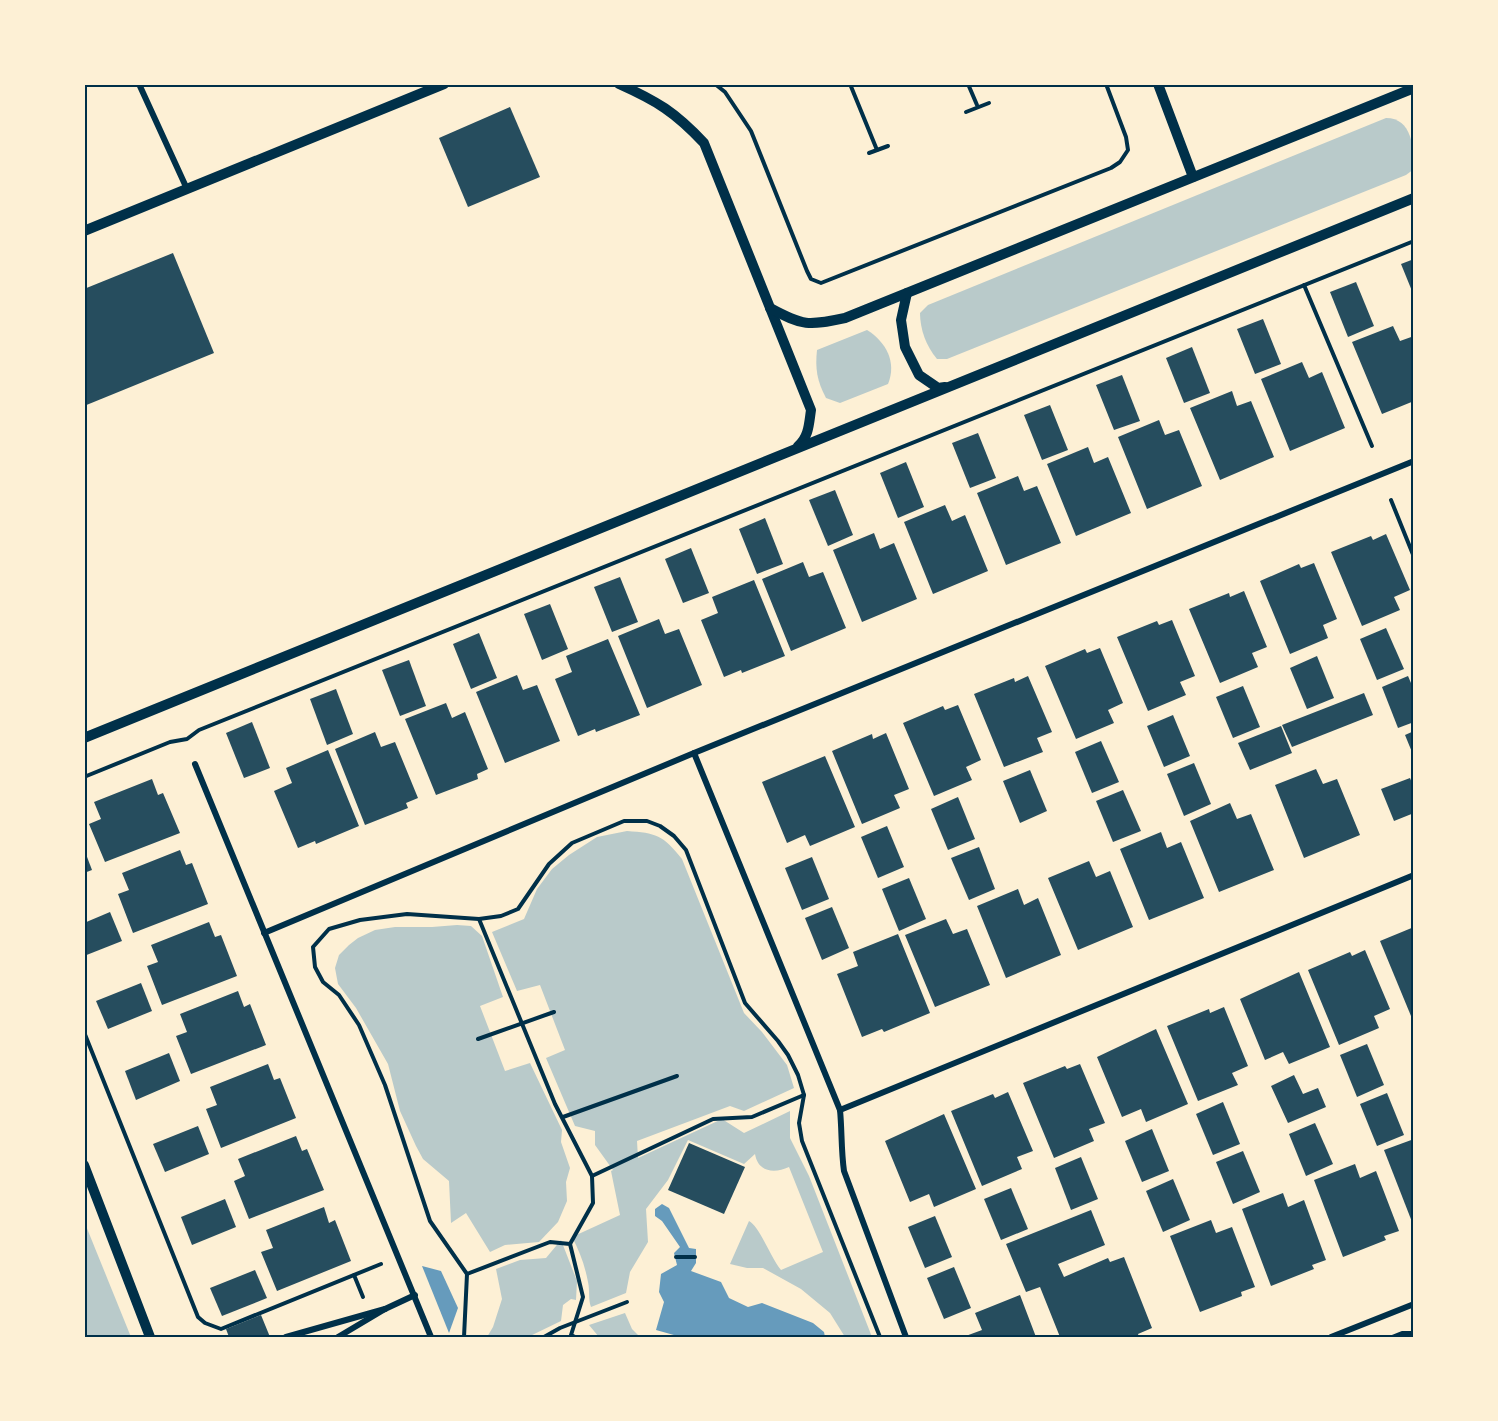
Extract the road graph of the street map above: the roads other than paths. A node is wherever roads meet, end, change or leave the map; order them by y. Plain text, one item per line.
1 (139, 84) edge
2 (444, 84) edge
3 (619, 84) edge
4 (1158, 84) edge
5 (1414, 88) edge
6 (1193, 177) junction
7 (187, 190) junction
8 (1414, 198) edge
9 (84, 231) edge
10 (907, 293) junction
11 (770, 308) junction
12 (955, 385) junction
13 (793, 450) junction
14 (1414, 461) edge
15 (84, 738) edge
16 (694, 753) junction
17 (195, 764) dead end
18 (1414, 875) edge
19 (264, 933) junction
20 (840, 1110) junction
21 (84, 1165) edge
22 (415, 1295) junction
23 (1414, 1304) edge
24 (385, 1309) junction
25 (150, 1337) edge
26 (286, 1337) edge
27 (338, 1337) edge
28 (431, 1337) edge
29 (906, 1337) edge
30 (1331, 1337) edge

1 - 7 street
2 - 7 street
3 - 11 street
4 - 6 street
5 - 6 street
6 - 10 street
7 - 9 street
8 - 12 street
10 - 11 street
10 - 12 street
11 - 13 street
12 - 13 street
13 - 15 street
14 - 16 street
16 - 19 street
16 - 20 street
17 - 19 street
18 - 20 street
19 - 22 street
20 - 29 street
21 - 25 street
22 - 24 street
22 - 28 street
23 - 30 street
24 - 26 street
24 - 27 street

